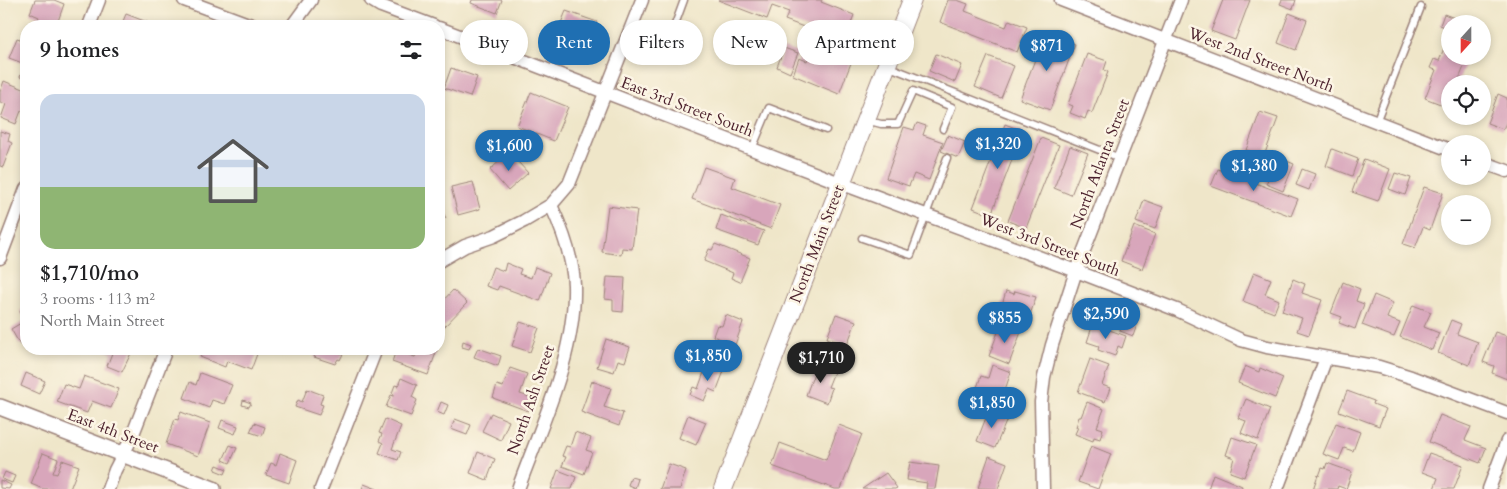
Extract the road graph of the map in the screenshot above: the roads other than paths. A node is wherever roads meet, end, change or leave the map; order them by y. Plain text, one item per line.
1 (99, 0) edge
2 (184, 0) edge
3 (311, 0) edge
4 (371, 0) edge
5 (642, 0) edge
6 (684, 0) edge
7 (912, 0) edge
8 (1060, 0) edge
9 (1181, 0) edge
10 (1421, 7) dead end
11 (91, 20) edge
12 (238, 20) edge
13 (296, 20) edge
14 (418, 20) edge
15 (677, 20) edge
16 (904, 20) edge
17 (445, 30) edge
18 (1165, 41) junction
19 (886, 65) joint
20 (606, 93) junction
21 (865, 119) junction
22 (1376, 122) junction
23 (943, 129) dead end
24 (826, 130) dead end
25 (1441, 147) edge
26 (752, 149) junction
27 (947, 158) dead end
28 (1120, 158) junction
29 (1491, 165) edge
30 (1507, 171) edge
31 (840, 183) junction
32 (551, 205) junction
33 (20, 206) edge
34 (926, 215) junction
35 (862, 238) dead end
36 (0, 258) edge
37 (445, 258) edge
38 (1076, 271) junction
39 (164, 355) edge
40 (374, 355) edge
41 (1326, 358) junction
42 (0, 407) edge
43 (1507, 413) edge
44 (1507, 441) edge
45 (124, 454) junction
46 (108, 489) edge
47 (213, 489) edge
48 (321, 489) edge
49 (518, 489) edge
50 (722, 489) edge
51 (1044, 489) edge
52 (1276, 489) edge
53 (1489, 489) edge

1 - 11 street
2 - 12 street
3 - 13 street
4 - 14 street
5 - 20 street
6 - 15 lane
7 - 16 main road, North Main Street
8 - 18 street, West 2nd Street North
9 - 18 street, North Atlanta Street
10 - 22 lane
17 - 20 street, East 3rd Street South
18 - 22 street, West 2nd Street North
18 - 28 street, North Atlanta Street
19 - 21 main road, North Main Street
19 - 28 lane
20 - 26 street, East 3rd Street South
20 - 32 street
21 - 23 lane
21 - 31 main road, North Main Street
22 - 25 street, West 2nd Street North
24 - 26 lane
26 - 31 street, East 3rd Street South
27 - 34 lane
28 - 38 street, North Atlanta Street
29 - 30 street
31 - 34 street, West 3rd Street South
31 - 50 main road, North Main Street
32 - 37 street
32 - 49 street, North Ash Street
33 - 36 street
34 - 35 lane
34 - 38 street, West 3rd Street South
38 - 41 street, West 3rd Street South
38 - 51 street, North Atlanta Street
39 - 45 street
40 - 48 street
41 - 43 street, West 3rd Street South
41 - 52 street
42 - 45 street, East 4th Street
44 - 53 street
45 - 46 street
45 - 47 street, East 4th Street

